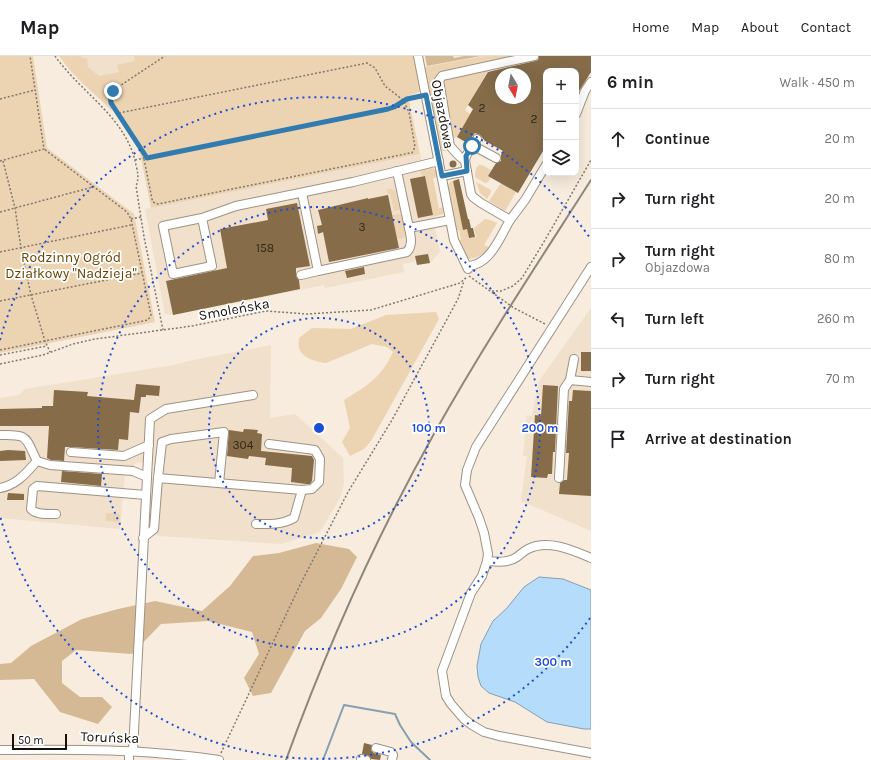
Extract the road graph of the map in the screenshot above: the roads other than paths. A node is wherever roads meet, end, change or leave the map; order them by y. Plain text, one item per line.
1 (418, 56) edge
2 (534, 56) edge
3 (591, 82) edge
4 (579, 106) edge
5 (496, 158) dead end
6 (465, 160) junction
7 (439, 161) junction
8 (543, 170) edge
9 (396, 171) junction
10 (467, 171) junction
11 (442, 176) junction
12 (302, 193) junction
13 (202, 218) junction
14 (450, 220) junction
15 (510, 220) junction
16 (409, 228) junction
17 (591, 267) edge
18 (318, 271) junction
19 (301, 275) dead end
20 (574, 359) dead end
21 (570, 380) junction
22 (591, 382) edge
23 (254, 395) dead end
24 (0, 436) edge
25 (269, 444) dead end
26 (149, 445) junction
27 (71, 452) dead end
28 (37, 461) junction
29 (147, 477) junction
30 (158, 478) junction
31 (559, 478) dead end
32 (219, 483) junction
33 (0, 488) edge
34 (302, 490) junction
35 (146, 496) junction
36 (56, 514) dead end
37 (256, 524) dead end
38 (143, 538) junction
39 (591, 558) edge
40 (487, 561) junction
41 (376, 748) dead end
42 (0, 750) edge
43 (131, 751) junction
44 (591, 753) edge
45 (129, 760) edge
46 (219, 760) edge
47 (392, 760) edge

1 - 7 street, Objazdowa
2 - 6 street
3 - 4 street
5 - 6 street
6 - 10 street
7 - 9 street
7 - 11 street, Objazdowa
8 - 15 street
9 - 12 street
9 - 16 street
10 - 11 street
10 - 15 street
11 - 14 street, Objazdowa
12 - 13 street
12 - 18 street
13 - 13 street
14 - 15 street, Objazdowa
14 - 16 street
16 - 18 street
17 - 40 street
18 - 19 street
20 - 21 street
21 - 22 street
21 - 31 street
23 - 26 street
24 - 28 street
25 - 34 street
26 - 27 street
26 - 29 street
28 - 29 street
28 - 33 street
29 - 35 street
30 - 32 street
30 - 32 street
30 - 38 street
32 - 34 street
34 - 37 street
35 - 36 street
35 - 38 street
38 - 43 street
39 - 40 street
40 - 44 street
41 - 47 street
42 - 43 street, Toruńska
43 - 45 street
43 - 46 street, Toruńska

